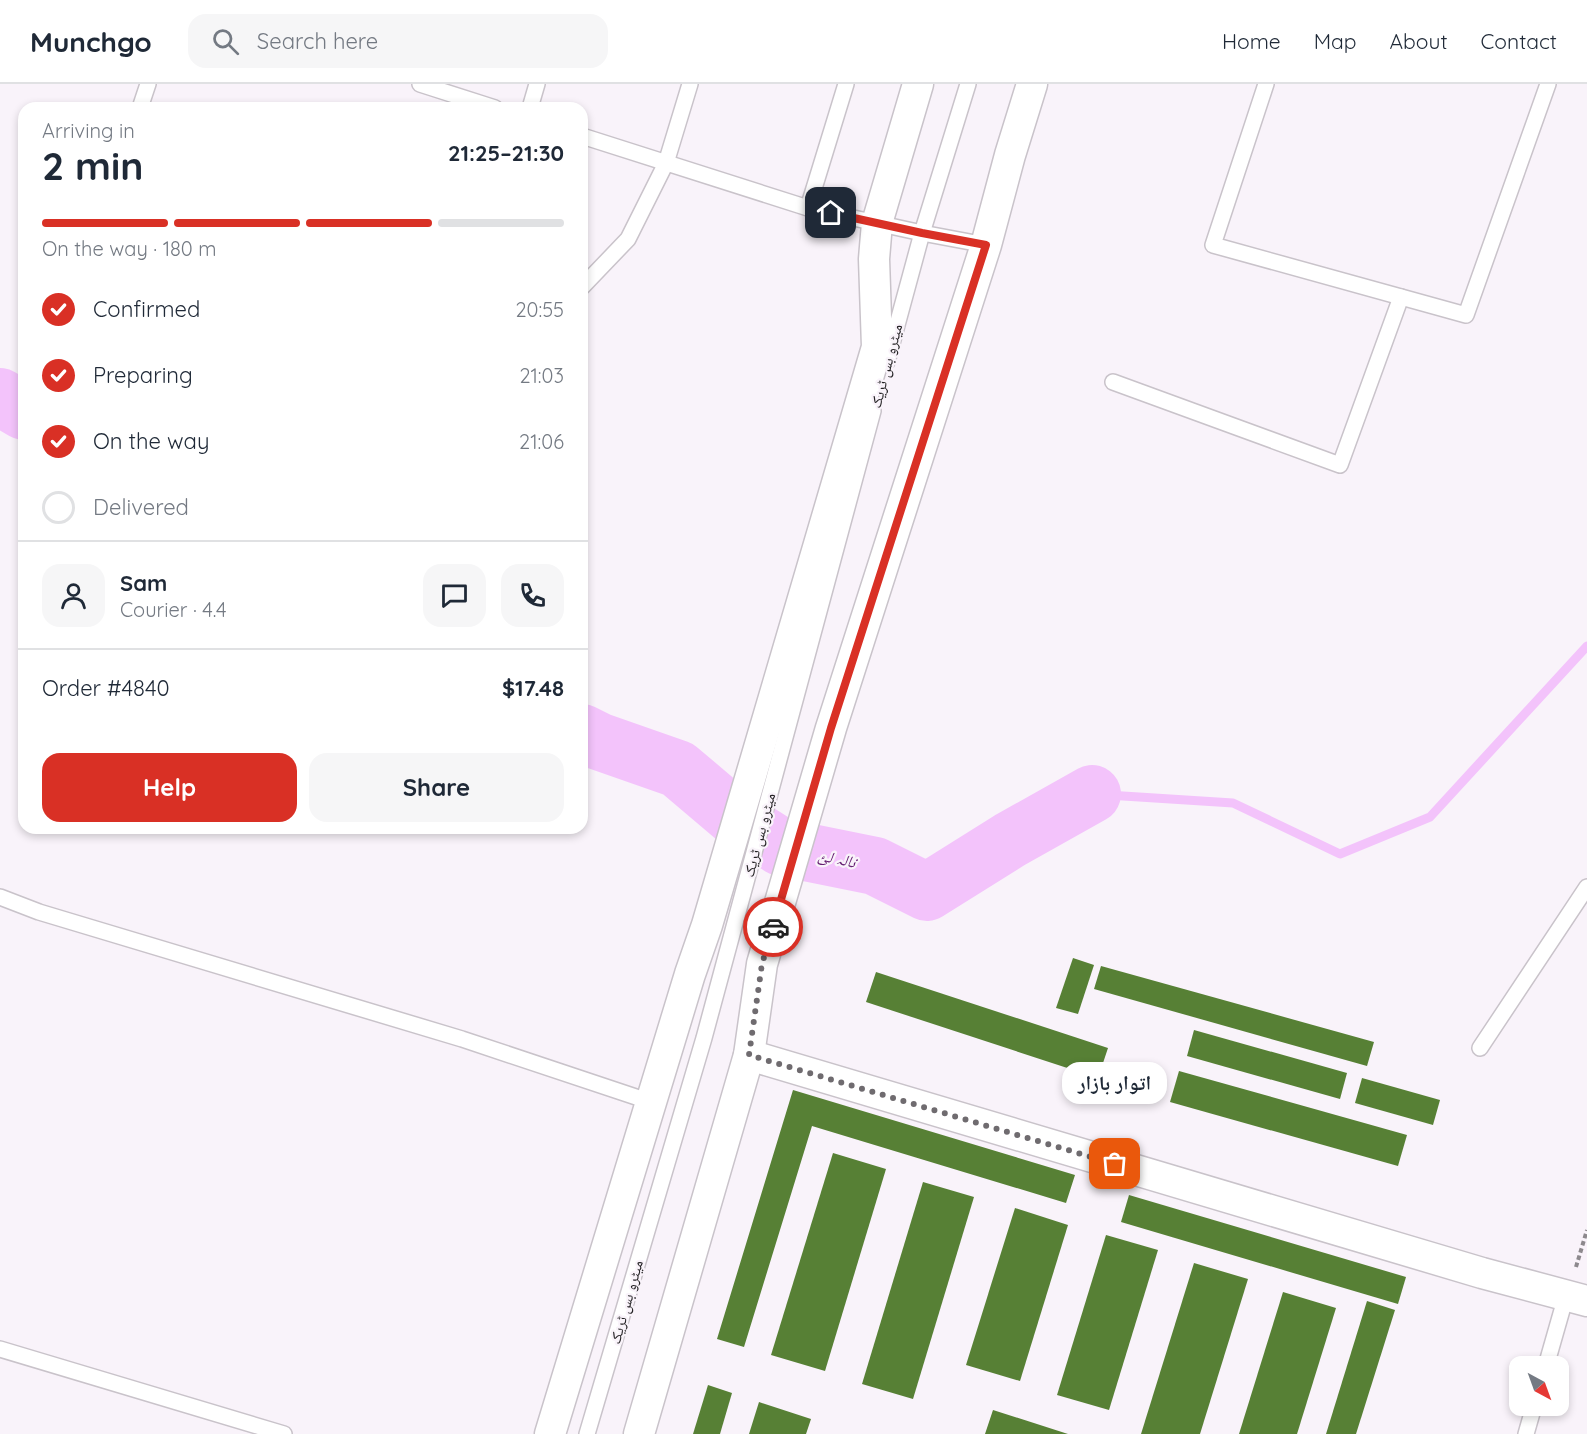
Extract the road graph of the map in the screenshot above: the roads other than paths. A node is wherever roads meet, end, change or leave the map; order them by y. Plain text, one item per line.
1 (148, 84) edge
2 (420, 84) edge
3 (537, 84) edge
4 (690, 84) edge
5 (846, 84) edge
6 (918, 84) edge
7 (968, 84) edge
8 (1032, 84) edge
9 (1266, 84) edge
10 (1548, 84) edge
11 (142, 102) edge
12 (476, 102) edge
13 (532, 102) edge
14 (588, 138) edge
15 (666, 163) junction
16 (808, 208) junction
17 (877, 223) junction
18 (922, 233) junction
19 (986, 245) junction
20 (588, 281) edge
21 (1401, 297) junction
22 (1113, 382) dead end
23 (1587, 886) edge
24 (0, 897) edge
25 (1480, 1048) dead end
26 (749, 1055) junction
27 (651, 1102) junction
28 (1577, 1298) edge
29 (0, 1349) edge
30 (1551, 1356) edge
31 (1531, 1416) edge
32 (284, 1434) edge
33 (550, 1434) edge
34 (587, 1434) edge
35 (639, 1434) edge
36 (1526, 1434) edge

1 - 11 lane
2 - 12 lane
3 - 13 lane
4 - 15 lane
5 - 16 lane
6 - 17 street
7 - 18 lane, میٹرو بس ٹریک
8 - 19 street
9 - 21 lane
10 - 21 lane
14 - 15 lane
15 - 16 lane
15 - 20 lane
16 - 17 lane
17 - 18 lane
17 - 27 street
18 - 19 lane
18 - 34 lane, میٹرو بس ٹریک
19 - 26 street
21 - 22 lane
23 - 25 lane
24 - 27 lane
26 - 28 street
26 - 35 street
27 - 33 street
28 - 30 lane
29 - 32 lane
31 - 36 lane

